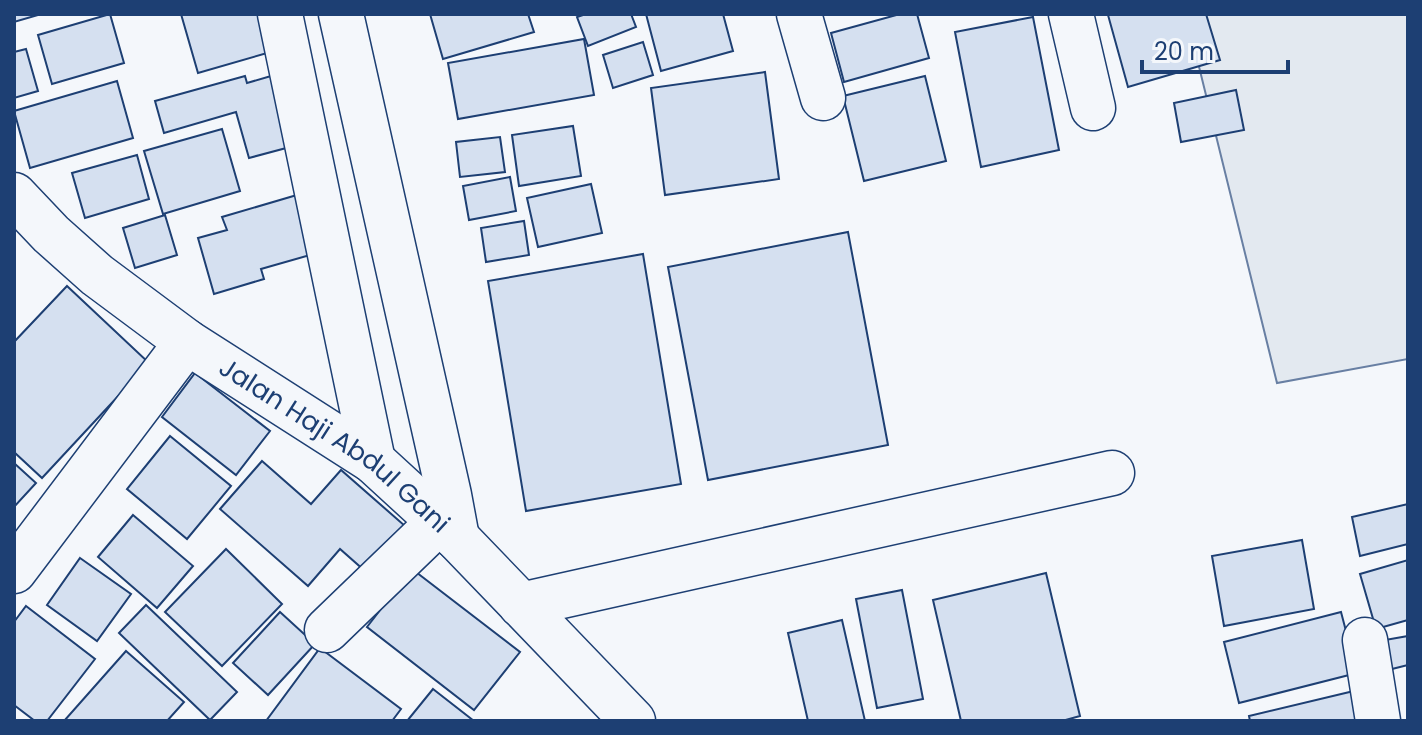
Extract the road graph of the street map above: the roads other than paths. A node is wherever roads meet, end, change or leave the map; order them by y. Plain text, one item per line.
1 (280, 14) edge
2 (341, 14) edge
3 (799, 14) edge
4 (1071, 14) edge
5 (823, 98) dead end
6 (1093, 108) dead end
7 (14, 195) edge
8 (187, 342) junction
9 (373, 461) junction
10 (1112, 473) dead end
11 (448, 530) junction
12 (14, 571) edge
13 (521, 605) junction
14 (327, 630) dead end
15 (1365, 640) dead end
16 (633, 721) edge
17 (1378, 721) edge

1 - 9 street
2 - 11 street
3 - 5 street
4 - 6 street
7 - 8 street, Jalan Haji Abdul Gani
8 - 9 street, Jalan Haji Abdul Gani
8 - 12 street
9 - 11 street, Jalan Haji Abdul Gani
10 - 13 street
11 - 13 street, Jalan Haji Abdul Gani
11 - 14 street
13 - 16 street, Jalan Haji Abdul Gani
15 - 17 street

